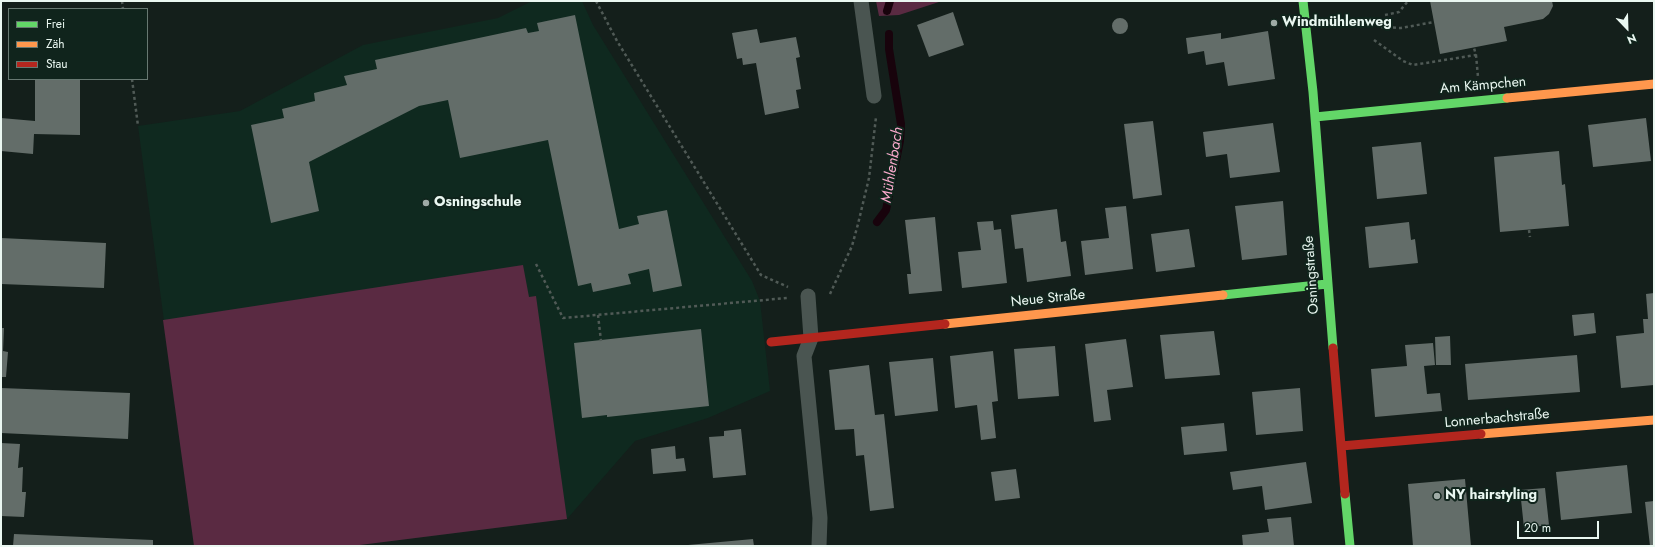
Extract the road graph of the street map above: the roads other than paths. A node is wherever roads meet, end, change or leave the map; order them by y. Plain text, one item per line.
1 (861, 1) edge
2 (1303, 1) edge
3 (1654, 84) edge
4 (874, 96) road end
5 (1315, 117) junction
6 (1327, 284) junction
7 (808, 296) road end
8 (811, 338) junction
9 (772, 342) dead end
10 (1654, 420) edge
11 (1341, 446) junction
12 (820, 546) edge
13 (1350, 546) edge

1 - 4 lane
2 - 5 street, Osningstraße
3 - 5 street, Am Kämpchen
5 - 6 street, Osningstraße
6 - 8 street, Neue Straße
6 - 11 street, Osningstraße
7 - 8 lane
8 - 9 street, Neue Straße
8 - 12 lane
10 - 11 street, Lonnerbachstraße
11 - 13 street, Osningstraße

